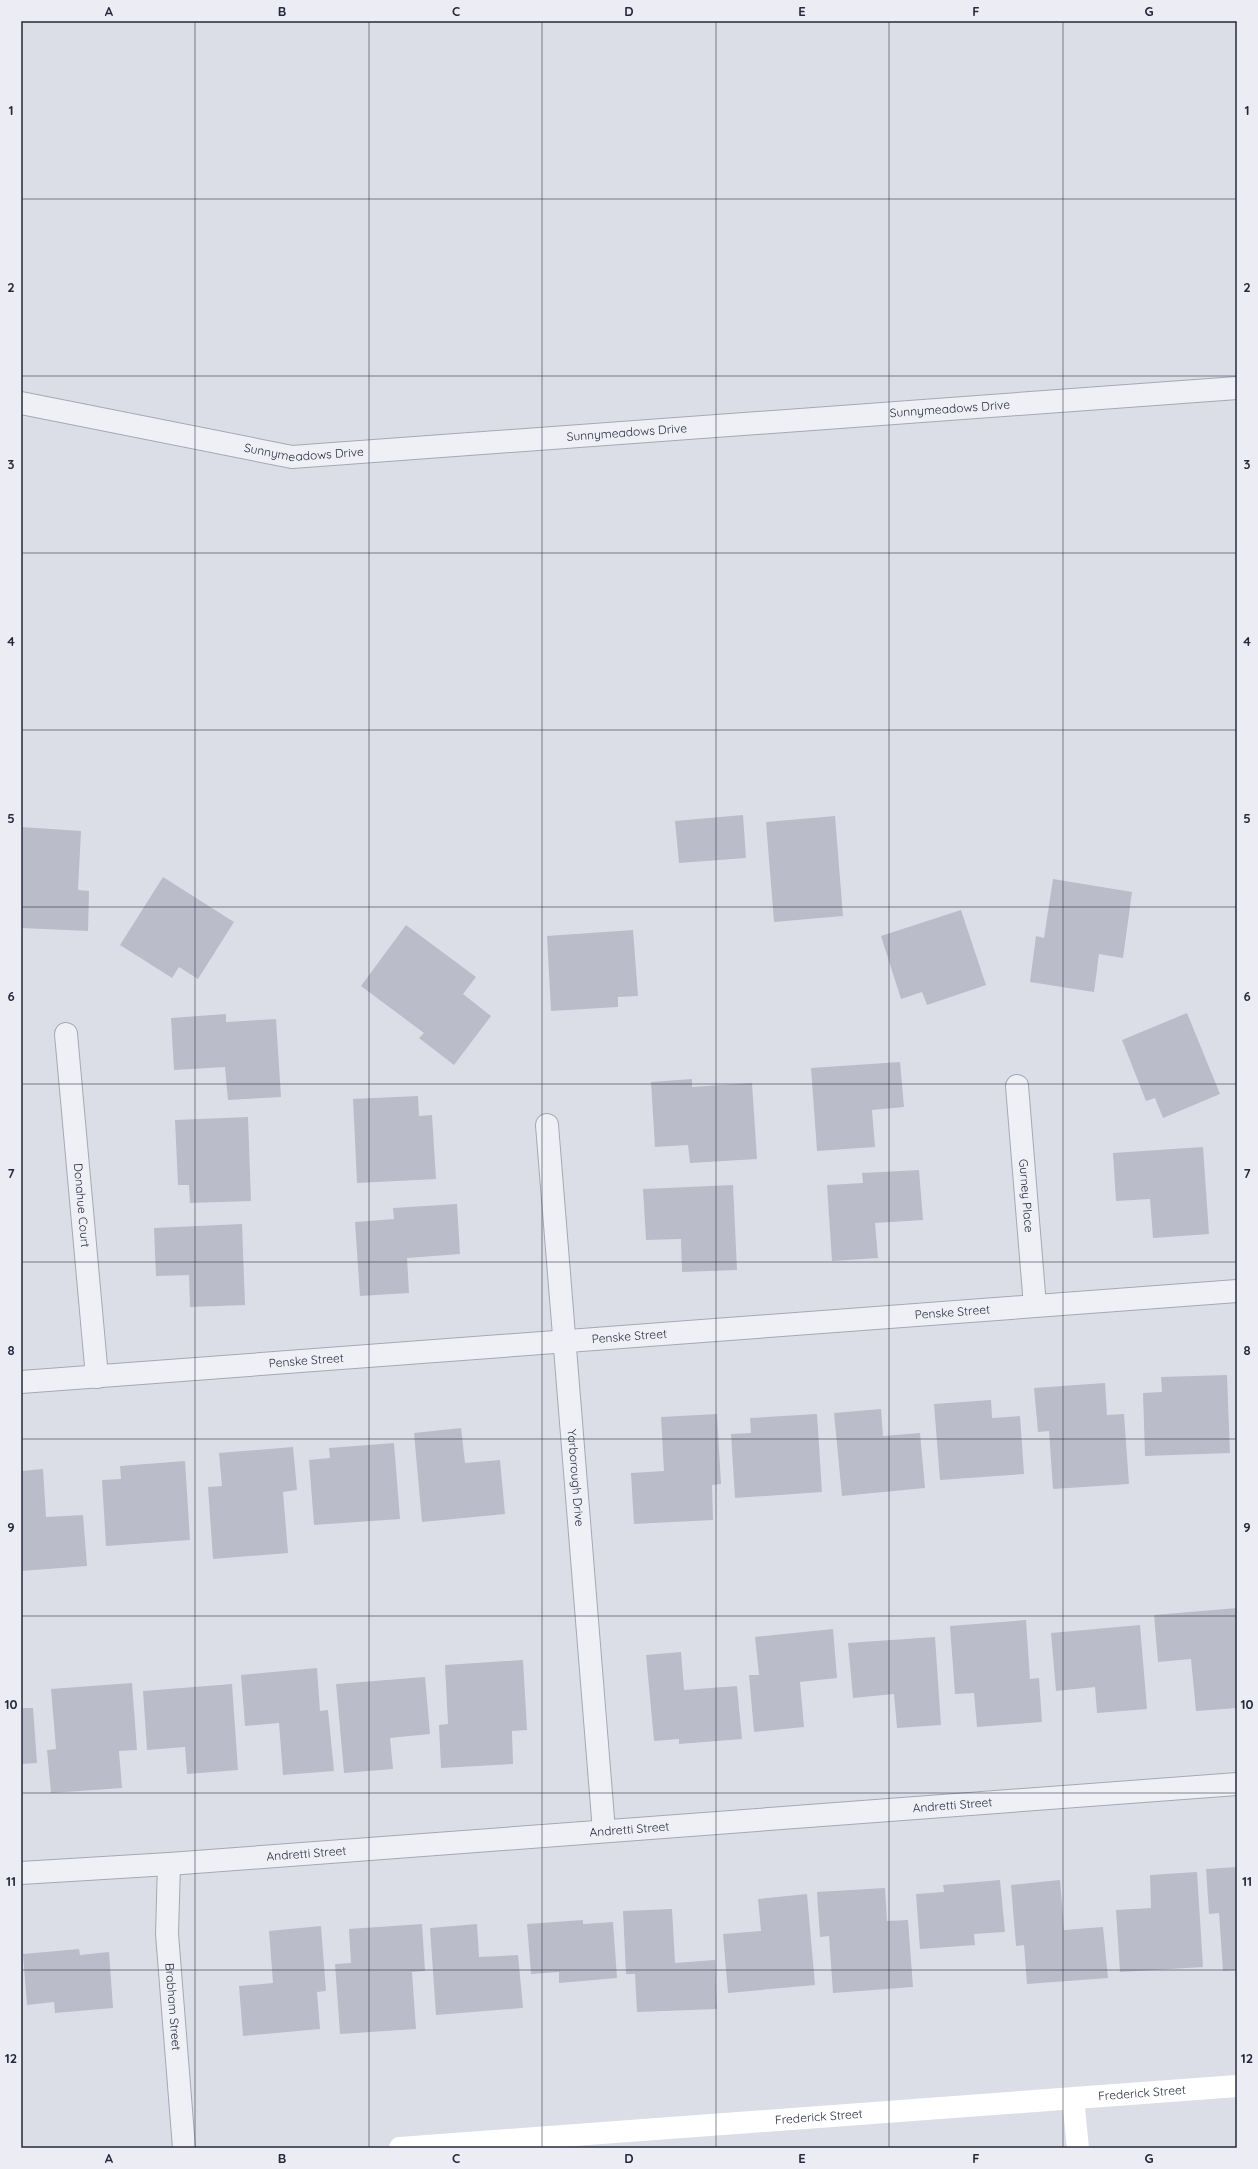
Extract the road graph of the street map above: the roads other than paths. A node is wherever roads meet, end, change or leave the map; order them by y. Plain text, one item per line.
1 (1237, 388) edge
2 (21, 403) edge
3 (66, 1034) dead end
4 (1017, 1086) dead end
5 (547, 1126) dead end
6 (1237, 1291) edge
7 (1035, 1306) junction
8 (565, 1341) junction
9 (97, 1377) junction
10 (21, 1382) edge
11 (1237, 1784) edge
12 (604, 1831) junction
13 (169, 1864) junction
14 (21, 1872) edge
15 (1237, 2086) edge
16 (1073, 2099) junction
17 (184, 2148) edge
18 (400, 2148) edge
19 (1078, 2148) edge

1 - 2 street, Sunnymeadows Drive
3 - 9 street, Donahue Court
4 - 7 street, Gurney Place
5 - 8 street, Yarborough Drive
6 - 7 street, Penske Street
7 - 8 street, Penske Street
8 - 9 street, Penske Street
8 - 12 street, Yarborough Drive
9 - 10 street, Penske Street
11 - 12 street, Andretti Street
12 - 13 street, Andretti Street
13 - 14 street, Andretti Street
13 - 17 street, Brabham Street
15 - 16 main road, Frederick Street
16 - 18 main road, Frederick Street
16 - 19 main road

